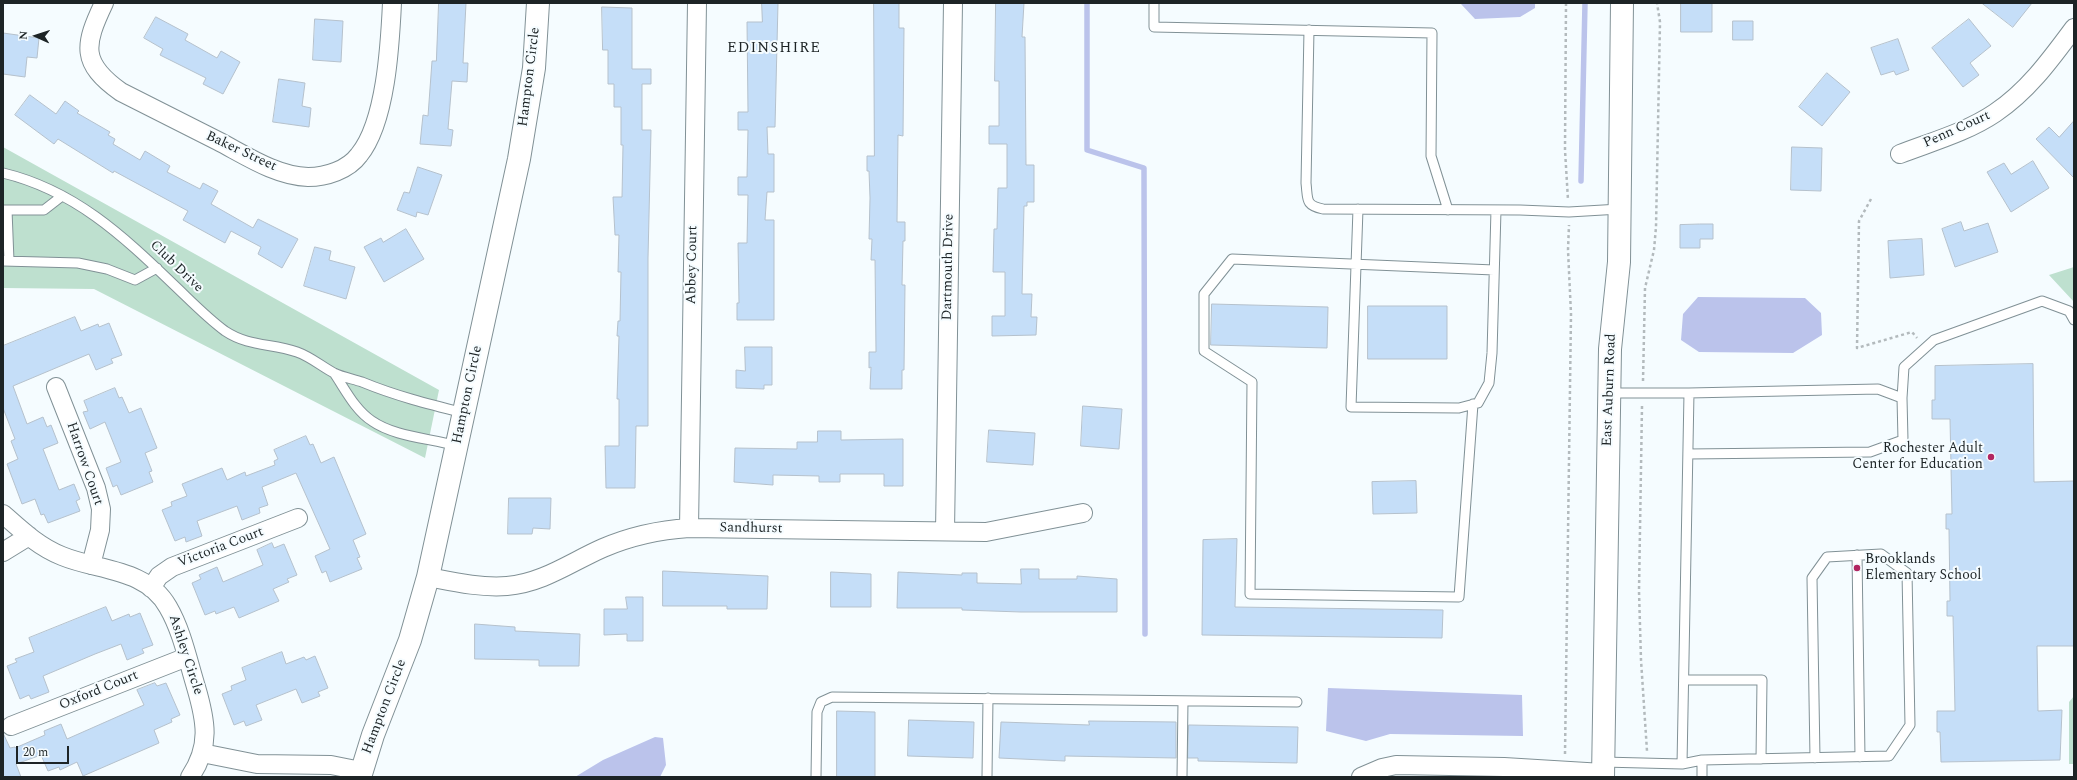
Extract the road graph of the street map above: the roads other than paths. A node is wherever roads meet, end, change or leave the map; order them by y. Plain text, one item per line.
1 (104, 3) edge
2 (392, 3) edge
3 (538, 3) edge
4 (697, 3) edge
5 (953, 3) edge
6 (1154, 3) edge
7 (1622, 3) edge
8 (2074, 28) edge
9 (1309, 30) junction
10 (1900, 154) dead end
11 (3, 173) edge
12 (62, 196) junction
13 (1358, 209) junction
14 (1620, 209) junction
15 (5, 210) edge
16 (1448, 210) junction
17 (1496, 210) junction
18 (6, 261) edge
19 (1356, 264) junction
20 (157, 268) junction
21 (1494, 270) junction
22 (2074, 320) edge
23 (334, 373) junction
24 (56, 387) dead end
25 (1609, 393) junction
26 (1689, 393) junction
27 (1902, 398) junction
28 (1473, 404) junction
29 (464, 413) junction
30 (457, 446) junction
31 (1688, 454) junction
32 (1083, 512) dead end
33 (3, 514) edge
34 (298, 518) dead end
35 (689, 528) junction
36 (945, 531) junction
37 (29, 536) junction
38 (3, 552) edge
39 (1857, 555) junction
40 (91, 565) junction
41 (428, 577) junction
42 (151, 588) junction
43 (187, 657) junction
44 (1684, 680) junction
45 (988, 698) junction
46 (1183, 701) junction
47 (1297, 702) dead end
48 (11, 726) dead end
49 (202, 753) junction
50 (1860, 757) junction
51 (1815, 758) junction
52 (1761, 759) junction
53 (1702, 760) junction
54 (1682, 764) junction
55 (291, 770) edge
56 (1603, 771) edge
57 (1533, 773) edge
58 (360, 774) edge
59 (190, 777) edge
60 (816, 777) edge
61 (986, 777) edge
62 (1182, 777) edge
63 (1361, 777) edge
64 (1702, 777) edge

1 - 2 street, Baker Street
3 - 29 street, Hampton Circle
4 - 35 street, Abbey Court
5 - 36 street, Dartmouth Drive
6 - 9 lane
7 - 14 street, East Auburn Road
8 - 10 street, Penn Court
9 - 13 lane
9 - 16 lane
11 - 12 lane, Club Drive
12 - 15 lane
12 - 20 lane, Club Drive
13 - 16 lane
13 - 19 lane
14 - 17 lane
14 - 25 street, East Auburn Road
15 - 18 lane
16 - 17 lane
17 - 21 lane
18 - 20 lane
19 - 21 lane
19 - 28 lane
19 - 28 lane
20 - 23 lane, Club Drive
21 - 28 lane
22 - 27 lane
23 - 29 lane, Club Drive
23 - 30 lane, Club Drive
24 - 40 street, Harrow Court
25 - 26 lane
25 - 56 street, East Auburn Road
26 - 27 lane
26 - 31 lane
27 - 31 lane
29 - 30 street, Hampton Circle
30 - 41 street, Hampton Circle
31 - 44 lane
32 - 36 street, Sandhurst
33 - 37 street, Ashley Circle
34 - 42 street, Victoria Court
35 - 36 street, Sandhurst
35 - 41 street, Sandhurst
37 - 38 street
37 - 40 street, Ashley Circle
39 - 50 lane
39 - 50 lane
39 - 51 lane
40 - 42 street, Ashley Circle
41 - 58 street, Hampton Circle
42 - 43 street, Ashley Circle
43 - 48 street, Oxford Court
43 - 49 street, Ashley Circle
44 - 52 lane
44 - 54 lane
45 - 46 lane
45 - 60 lane
45 - 61 lane
46 - 47 lane
46 - 62 lane
49 - 55 street
49 - 59 street, Ashley Circle
50 - 51 lane
51 - 52 lane
52 - 53 lane
53 - 54 lane
53 - 64 lane
54 - 56 lane
55 - 58 street
56 - 57 street
57 - 63 street

